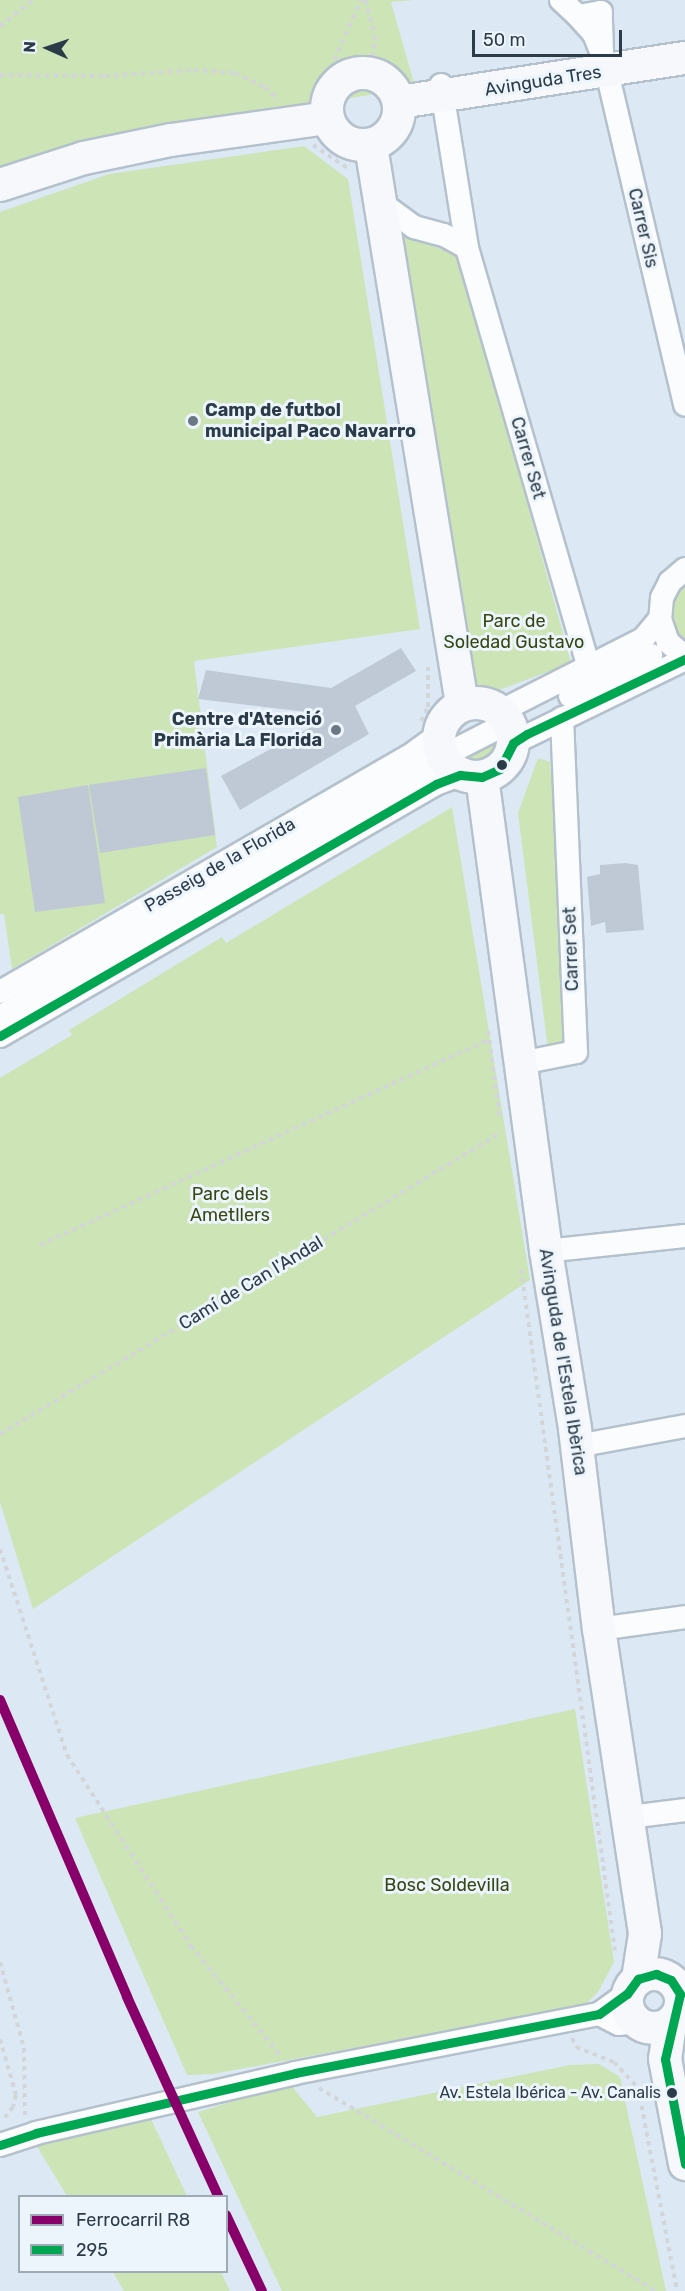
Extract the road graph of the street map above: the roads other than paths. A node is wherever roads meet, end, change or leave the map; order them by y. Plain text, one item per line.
1 (561, 0) edge
2 (606, 6) edge
3 (578, 16) junction
4 (684, 60) edge
5 (604, 61) junction
6 (442, 91) junction
7 (400, 102) junction
8 (327, 118) junction
9 (371, 146) junction
10 (0, 185) edge
11 (380, 202) junction
12 (467, 248) junction
13 (685, 405) edge
14 (685, 569) edge
15 (660, 619) junction
16 (651, 655) dead end
17 (685, 658) edge
18 (589, 669) junction
19 (462, 704) junction
20 (562, 718) junction
21 (506, 726) junction
22 (447, 759) junction
23 (0, 992) edge
24 (0, 1017) edge
25 (0, 1036) edge
26 (521, 1063) junction
27 (685, 1236) edge
28 (533, 1256) junction
29 (685, 1425) edge
30 (577, 1446) junction
31 (685, 1617) edge
32 (598, 1629) junction
33 (685, 1810) edge
34 (629, 1817) junction
35 (656, 1998) edge
36 (0, 2145) edge
37 (685, 2164) edge

1 - 3 street
2 - 3 street
2 - 5 street
3 - 5 street
4 - 5 main road, Avinguda Tres
5 - 6 main road, Avinguda Tres
5 - 13 street, Carrer Sis
6 - 7 main road, Avinguda Tres
6 - 12 street, Carrer Set
7 - 8 main road
7 - 9 main road
8 - 9 main road
8 - 10 main road
9 - 11 main road
11 - 12 street
11 - 19 main road
12 - 18 street, Carrer Set
14 - 15 street
15 - 17 street
15 - 18 street
16 - 21 street
17 - 20 street
18 - 21 street
19 - 21 main road
19 - 22 main road
20 - 21 street
20 - 26 street, Carrer Set
21 - 22 main road
22 - 23 street, Passeig de la Florida
22 - 24 street, Passeig de la Florida
22 - 25 street
22 - 26 main road, Avinguda de l'Estela Ibèrica
26 - 28 main road, Avinguda de l'Estela Ibèrica
27 - 28 street
28 - 30 main road, Avinguda de l'Estela Ibèrica
29 - 30 street
30 - 32 main road, Avinguda de l'Estela Ibèrica
31 - 32 street
32 - 34 main road, Avinguda de l'Estela Ibèrica
33 - 34 street
34 - 35 main road, Avinguda de l'Estela Ibèrica
35 - 36 street
35 - 37 main road, Avinguda de l'Estela Ibèrica

